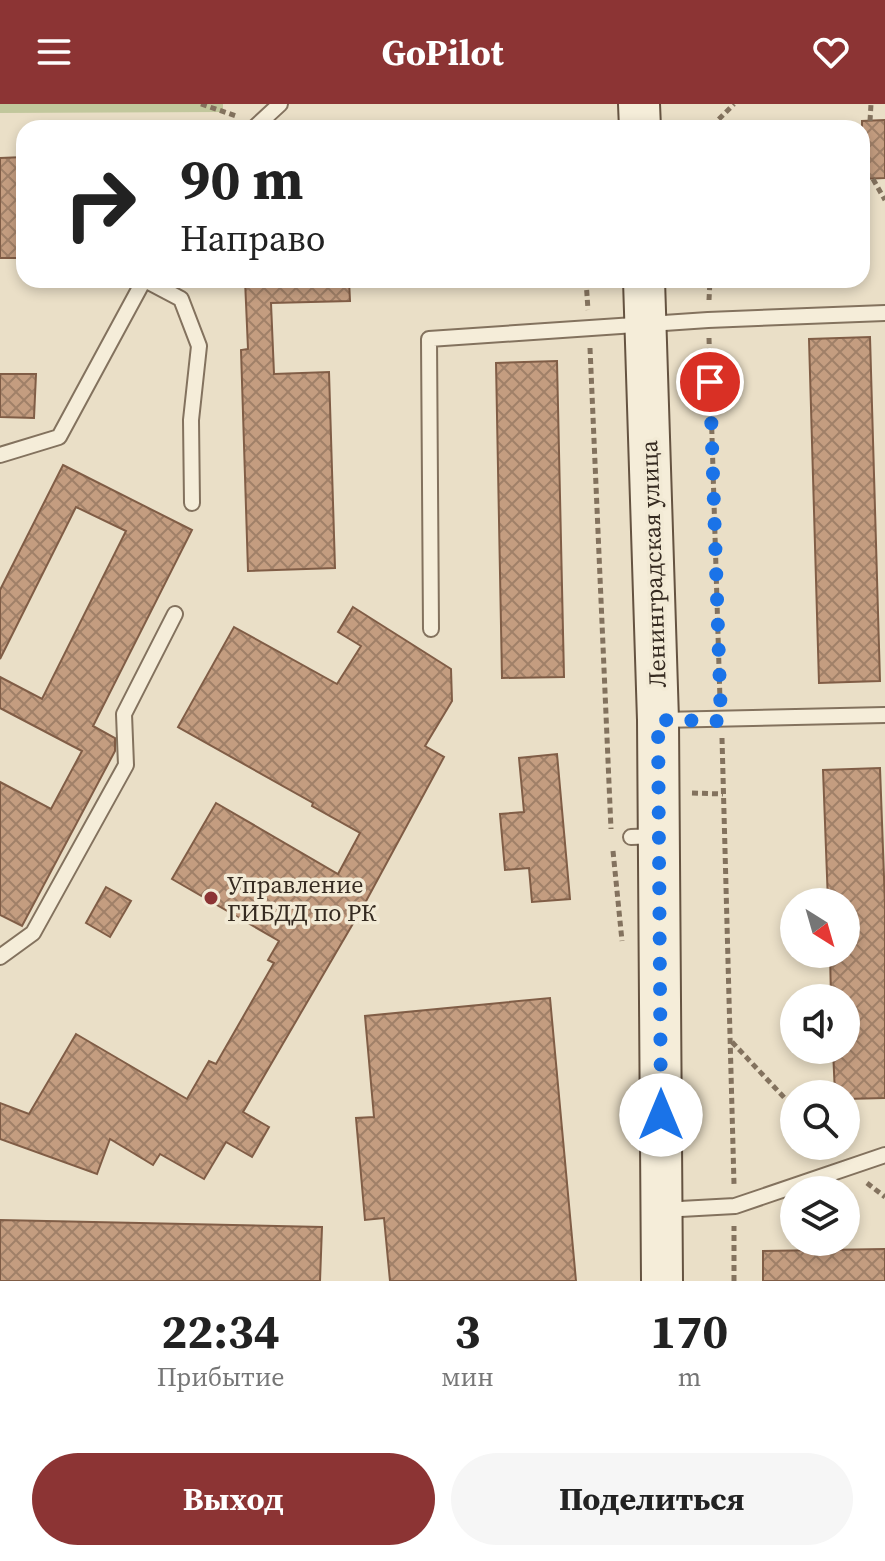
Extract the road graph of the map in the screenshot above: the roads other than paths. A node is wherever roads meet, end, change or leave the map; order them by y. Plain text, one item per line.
1 (280, 104) edge
2 (262, 120) edge
3 (141, 288) edge
4 (160, 288) edge
5 (644, 288) edge
6 (885, 313) edge
7 (646, 325) junction
8 (0, 455) edge
9 (192, 503) dead end
10 (175, 614) dead end
11 (431, 629) dead end
12 (885, 715) edge
13 (658, 720) junction
14 (0, 957) edge
15 (885, 1155) edge
16 (661, 1210) junction
17 (662, 1281) edge

1 - 2 lane
3 - 8 lane
4 - 9 lane
5 - 7 main road, Ленинградская улица
6 - 7 lane
7 - 11 lane
7 - 13 main road, Ленинградская улица
10 - 14 lane
12 - 13 lane
13 - 16 main road, Ленинградская улица
15 - 16 lane
16 - 17 main road, Ленинградская улица

